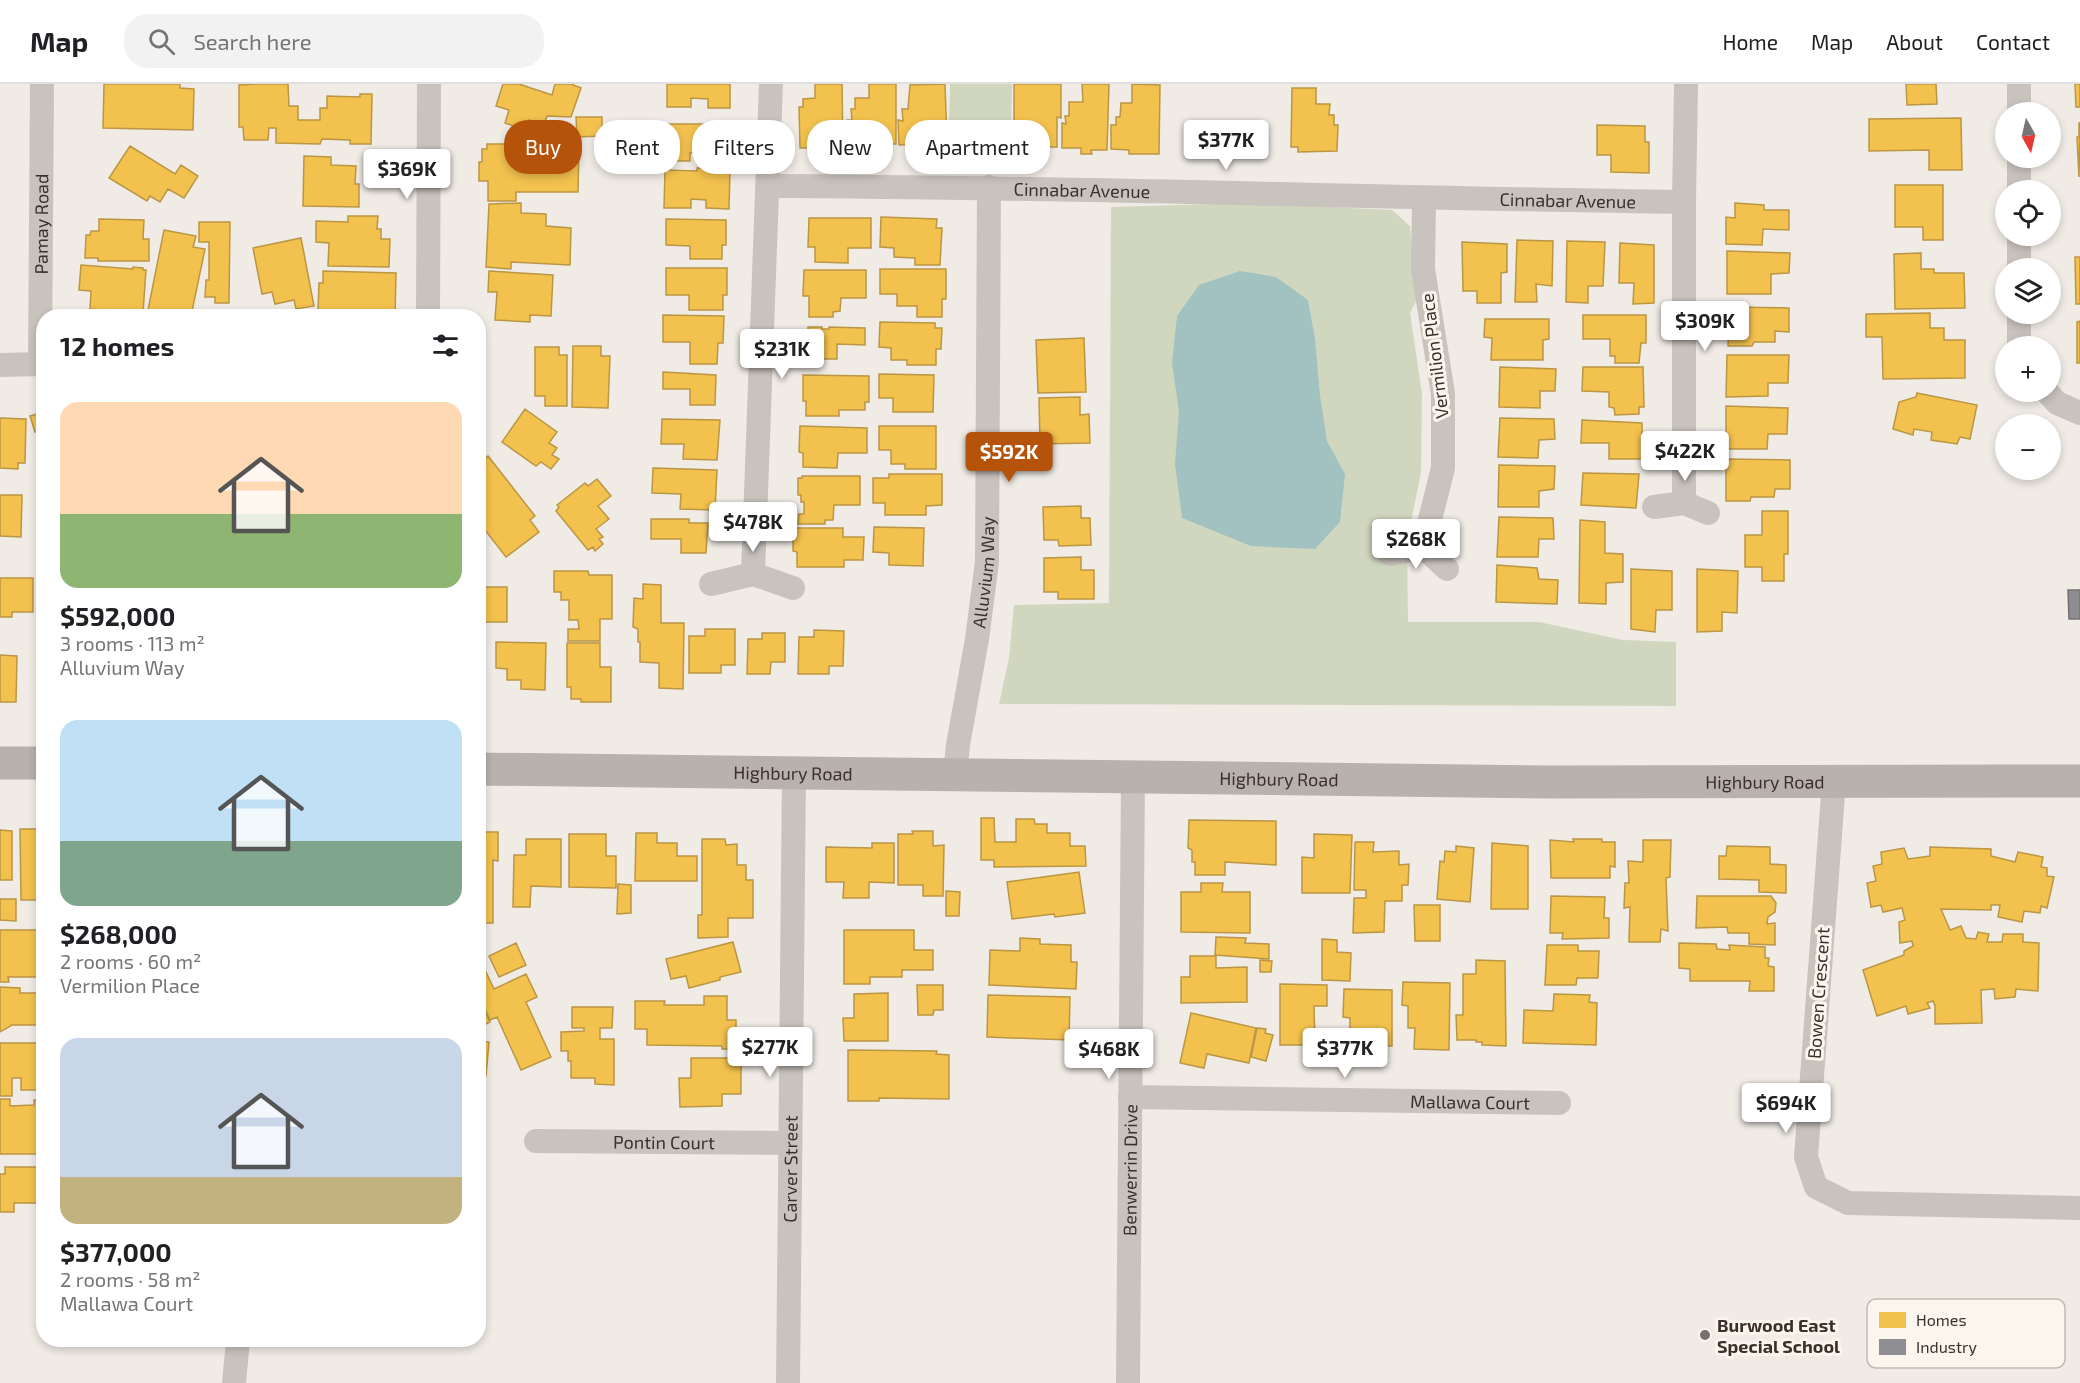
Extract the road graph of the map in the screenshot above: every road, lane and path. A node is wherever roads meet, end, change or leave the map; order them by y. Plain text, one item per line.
1 (42, 84) edge
2 (429, 84) edge
3 (771, 84) edge
4 (1686, 84) edge
5 (2019, 84) edge
6 (2019, 102) edge
7 (768, 186) junction
8 (989, 187) junction
9 (1424, 198) junction
10 (1684, 201) junction
11 (42, 309) edge
12 (428, 309) edge
13 (36, 364) edge
14 (0, 365) edge
15 (2056, 402) edge
16 (2080, 413) edge
17 (1684, 503) junction
18 (1654, 507) dead end
19 (1708, 513) dead end
20 (1423, 547) junction
21 (1390, 554) dead end
22 (1447, 569) dead end
23 (753, 574) junction
24 (711, 584) dead end
25 (793, 588) dead end
26 (0, 763) edge
27 (36, 763) edge
28 (486, 769) edge
29 (794, 773) junction
30 (956, 774) junction
31 (1133, 777) junction
32 (2080, 780) edge
33 (1834, 781) junction
34 (1130, 1097) junction
35 (1559, 1103) dead end
36 (536, 1142) dead end
37 (790, 1143) junction
38 (2080, 1208) edge
39 (237, 1347) edge
40 (234, 1383) edge
41 (788, 1383) edge
42 (1128, 1383) edge

1 - 11 street, Pamay Road
2 - 12 street
3 - 7 street
4 - 10 street
5 - 6 street
7 - 8 street, Cinnabar Avenue
7 - 23 street
8 - 9 street, Cinnabar Avenue
8 - 30 street, Alluvium Way
9 - 10 street, Cinnabar Avenue
9 - 20 street, Vermilion Place
10 - 17 street
13 - 14 street
15 - 16 street
17 - 18 street
17 - 19 street
20 - 21 street
20 - 22 street
23 - 24 street
23 - 25 street
26 - 27 main road
28 - 29 main road, Highbury Road
29 - 30 main road, Highbury Road
29 - 37 street, Carver Street
30 - 31 main road, Highbury Road
31 - 33 main road, Highbury Road
31 - 34 street, Benwerrin Drive
32 - 33 main road, Highbury Road
33 - 38 street, Bowen Crescent
34 - 35 street, Mallawa Court
34 - 42 street, Benwerrin Drive
36 - 37 street, Pontin Court
37 - 41 street, Carver Street
39 - 40 street

